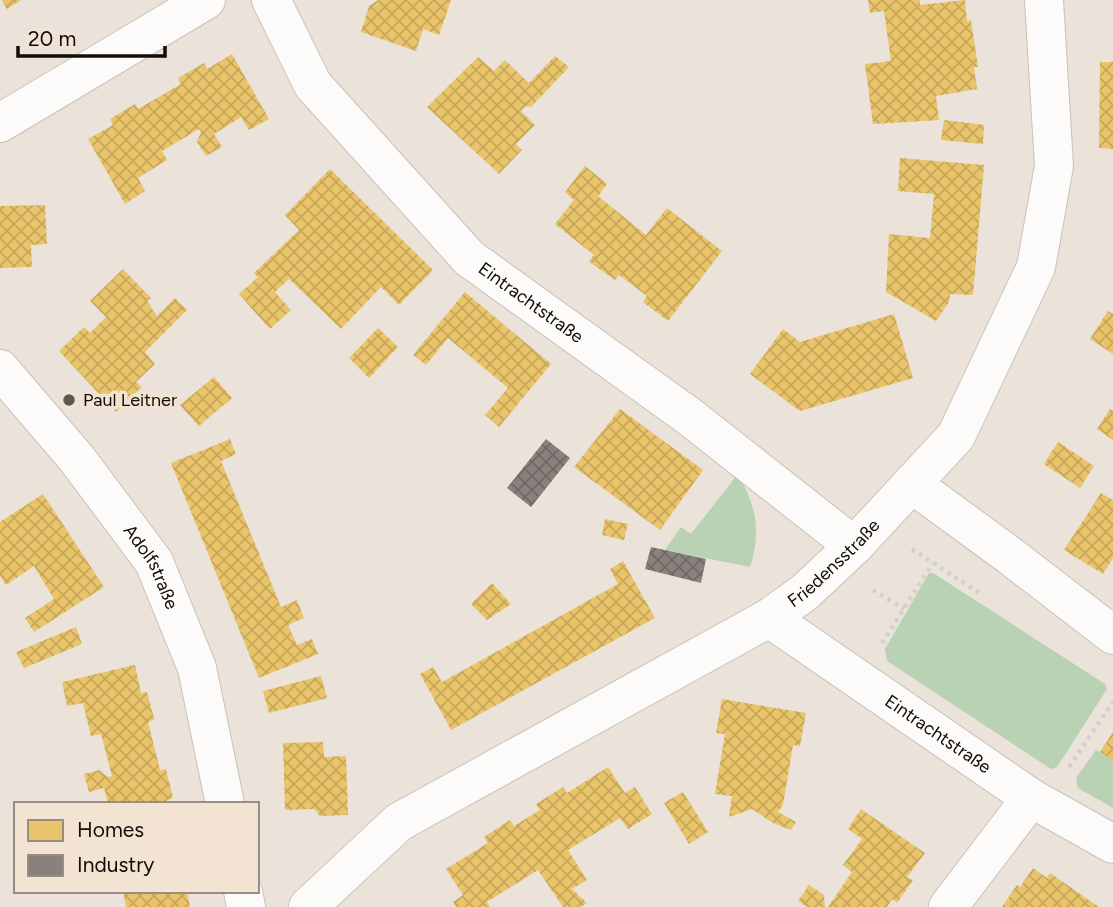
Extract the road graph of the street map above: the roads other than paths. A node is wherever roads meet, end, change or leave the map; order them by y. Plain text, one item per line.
1 (206, 0) edge
2 (271, 0) edge
3 (1044, 0) edge
4 (0, 122) edge
5 (0, 369) edge
6 (912, 484) junction
7 (854, 546) junction
8 (769, 618) junction
9 (1113, 635) edge
10 (1031, 798) junction
11 (225, 802) edge
12 (1113, 844) edge
13 (308, 907) edge
14 (948, 907) edge

1 - 4 street
2 - 7 street, Eintrachtstraße
3 - 6 street, Friedensstraße
5 - 11 street, Adolfstraße
6 - 7 street, Friedensstraße
6 - 9 street
7 - 8 street, Friedensstraße
8 - 10 street, Eintrachtstraße
8 - 13 street, Friedensstraße
10 - 12 street, Eintrachtstraße
10 - 14 street

